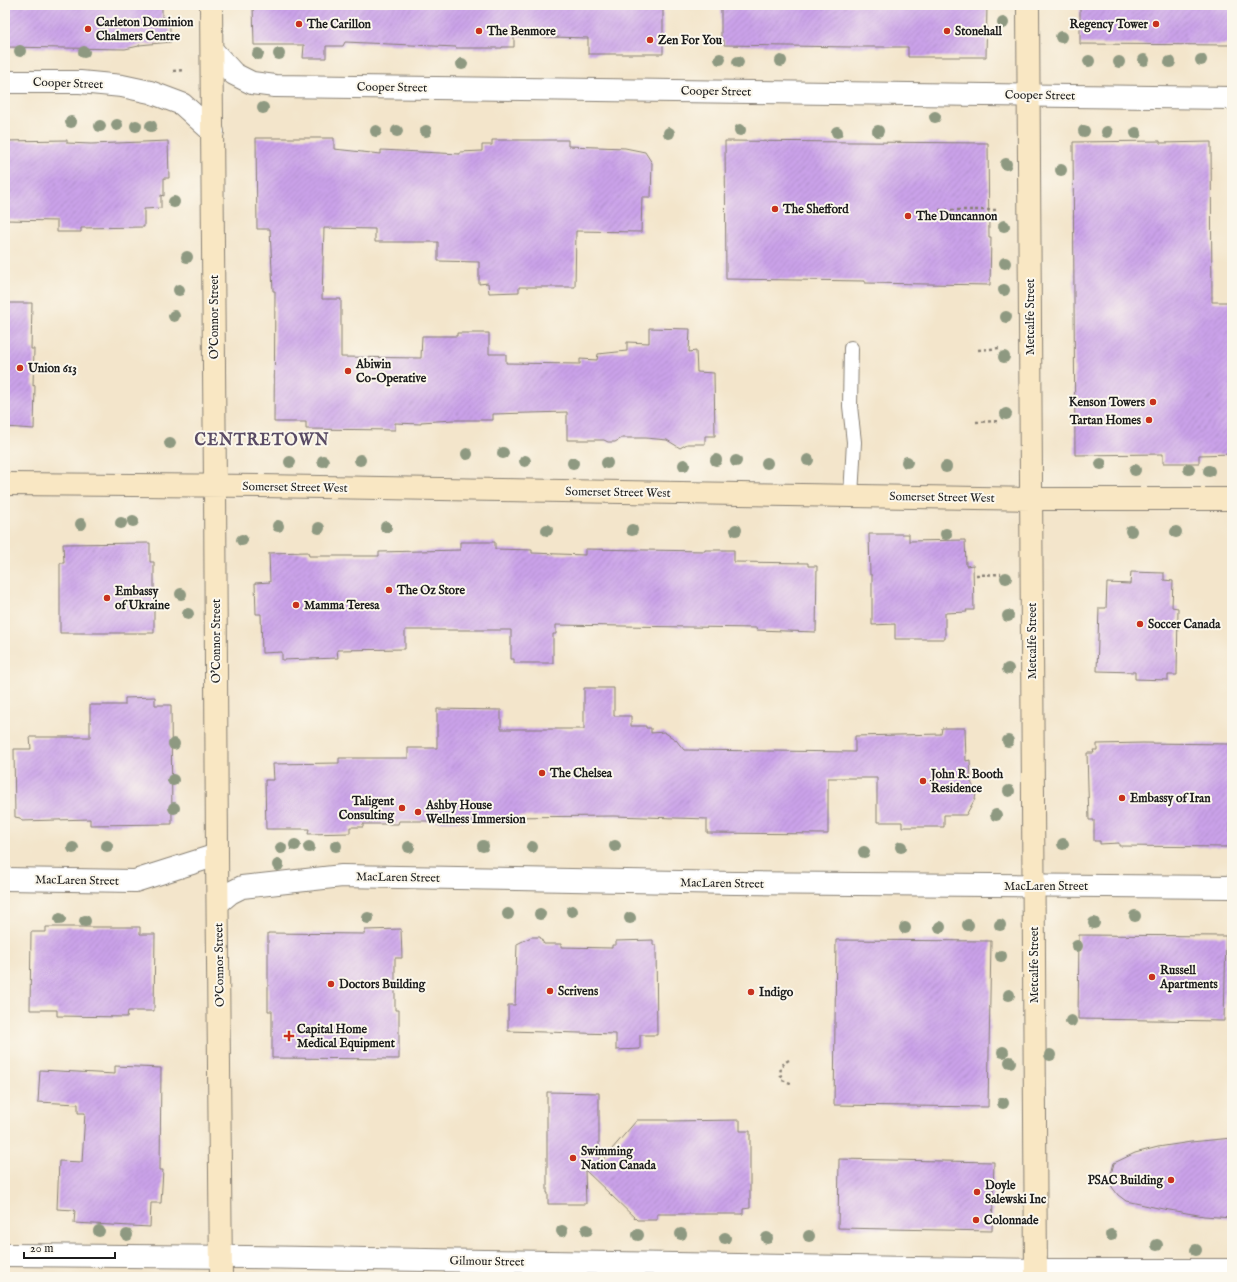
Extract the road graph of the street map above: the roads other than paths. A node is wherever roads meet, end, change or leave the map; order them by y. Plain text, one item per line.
1 (211, 5) edge
2 (1028, 5) edge
3 (212, 50) junction
4 (5, 82) edge
5 (1029, 95) junction
6 (1232, 98) edge
7 (213, 132) junction
8 (851, 348) dead end
9 (5, 484) edge
10 (215, 486) junction
11 (852, 496) junction
12 (1031, 499) junction
13 (1232, 499) edge
14 (217, 855) junction
15 (5, 878) edge
16 (1034, 886) junction
17 (1232, 887) edge
18 (218, 903) junction
19 (5, 1255) edge
20 (221, 1267) edge
21 (1232, 1270) edge
22 (1036, 1273) edge

1 - 3 main road, O'Connor Street
2 - 5 main road, Metcalfe Street
3 - 5 street, Cooper Street
3 - 7 main road, O'Connor Street
4 - 7 street, Cooper Street
5 - 6 street, Cooper Street
5 - 12 main road, Metcalfe Street
7 - 10 main road, O'Connor Street
8 - 11 lane
9 - 10 main road, Somerset Street West
10 - 11 main road, Somerset Street West
10 - 14 main road, O'Connor Street
11 - 12 main road, Somerset Street West
12 - 13 main road, Somerset Street West
12 - 16 main road, Metcalfe Street
14 - 15 street, MacLaren Street
14 - 18 main road, O'Connor Street
16 - 17 street, MacLaren Street
16 - 18 street, MacLaren Street
16 - 22 main road, Metcalfe Street
18 - 20 main road, O'Connor Street
19 - 20 street, Gilmour Street
20 - 22 street, Gilmour Street
21 - 22 street, Gilmour Street

